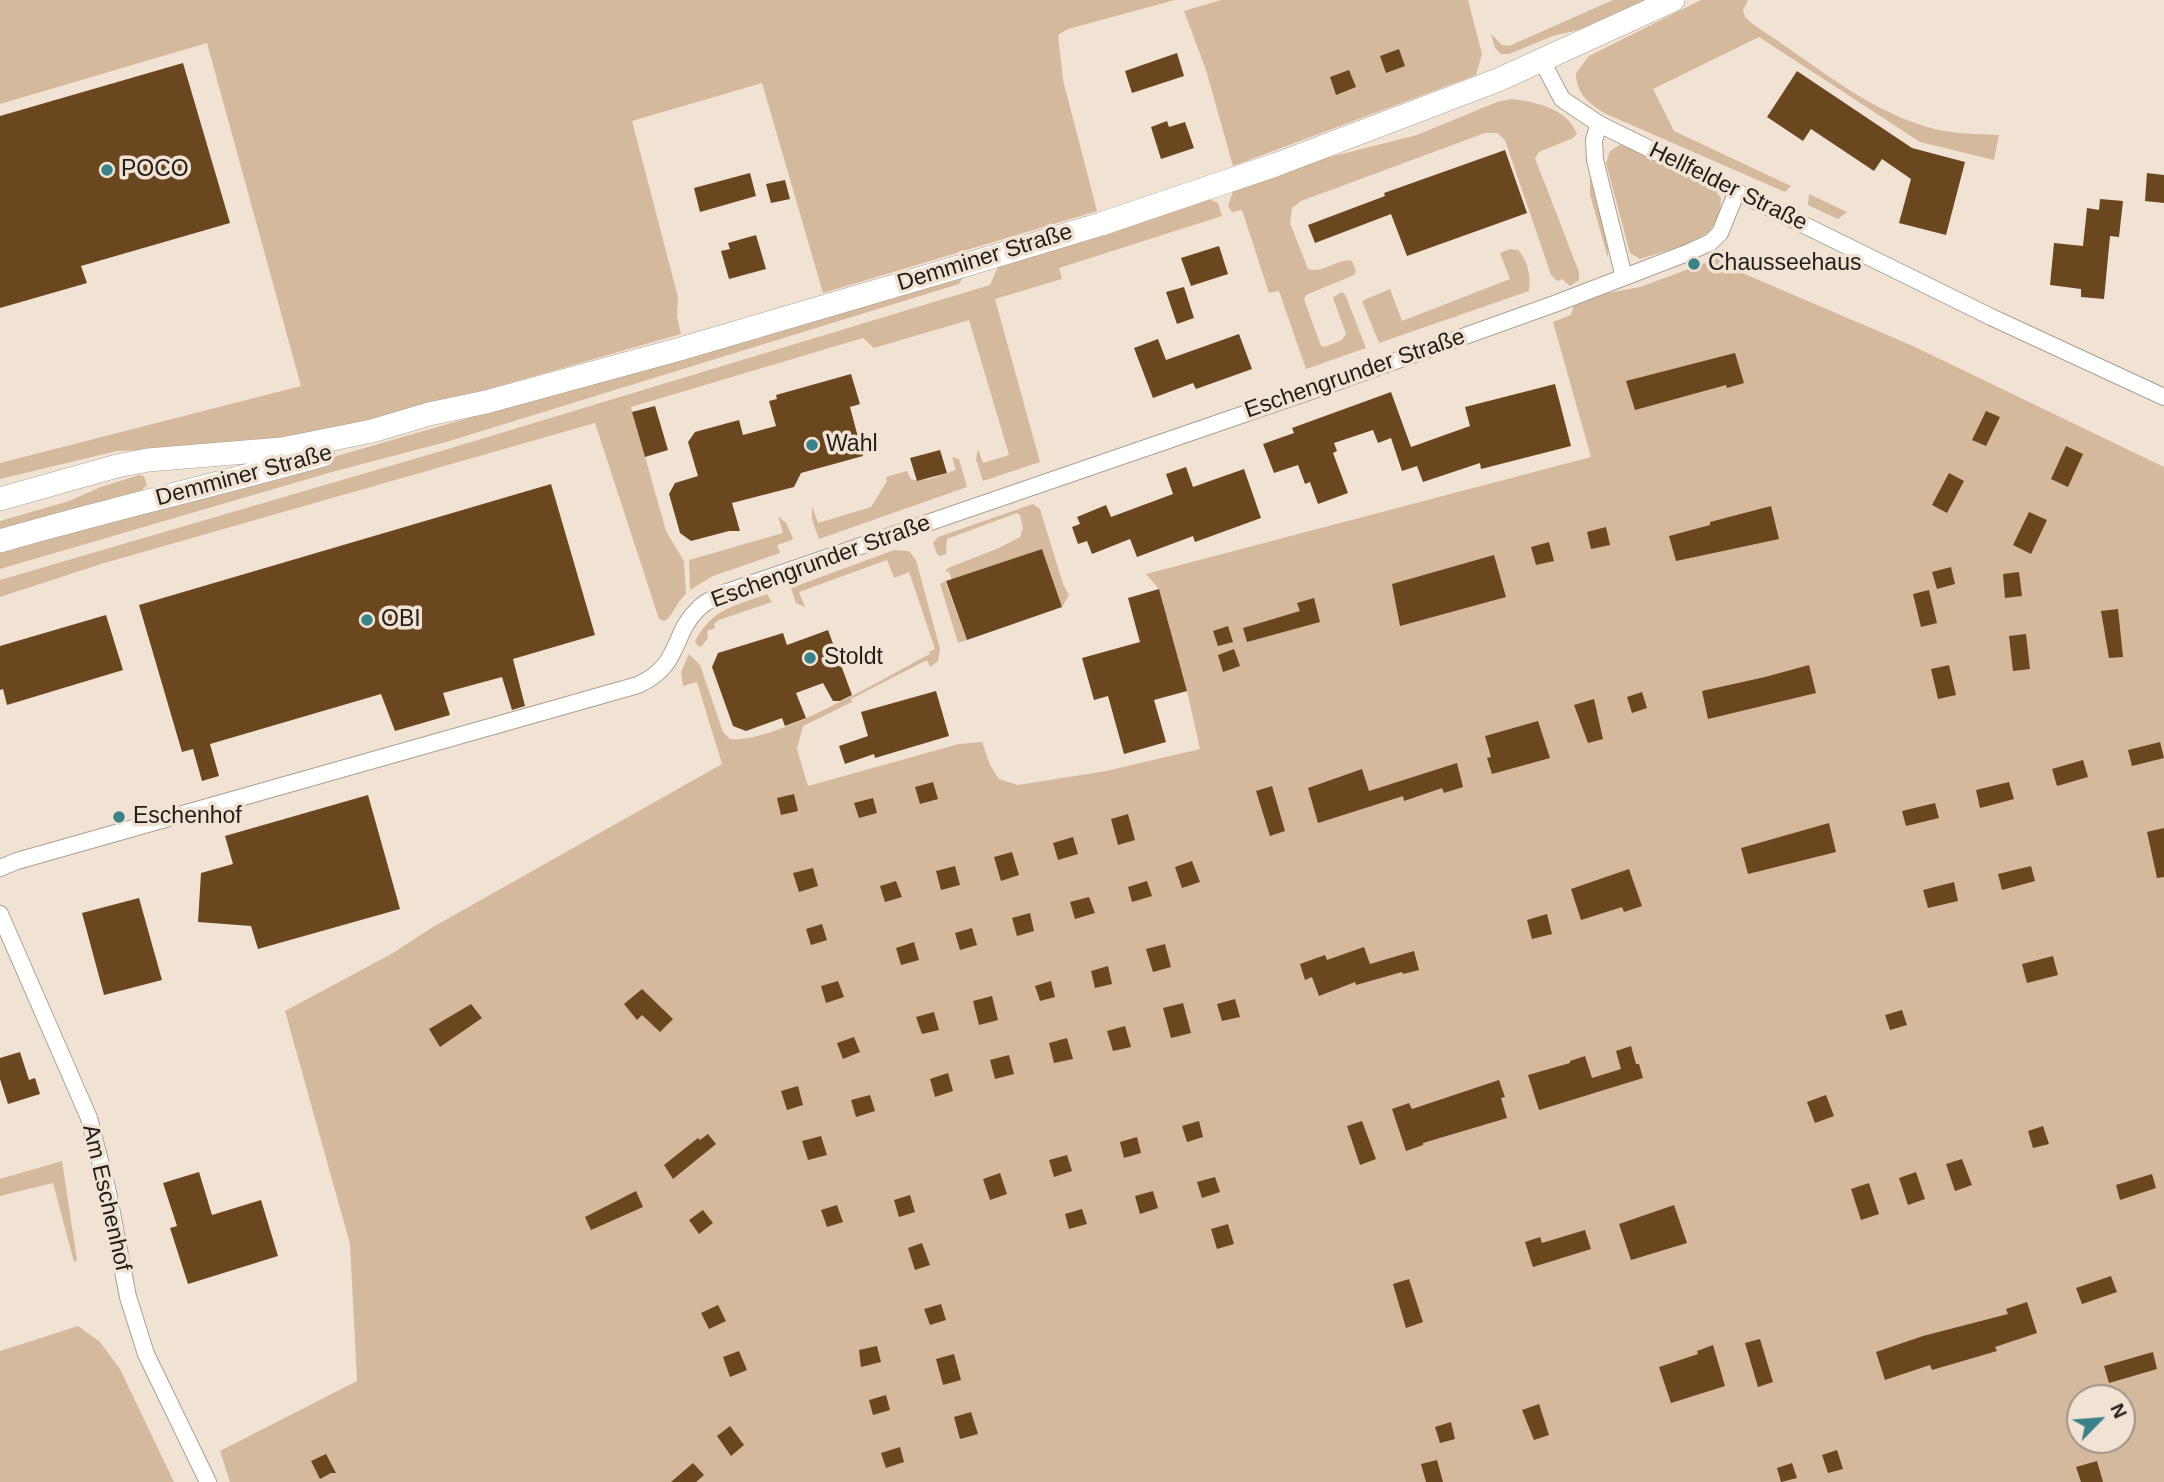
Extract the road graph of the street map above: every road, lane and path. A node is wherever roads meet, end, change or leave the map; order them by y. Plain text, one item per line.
1 (1673, 0) edge
2 (1542, 61) junction
3 (1599, 124) junction
4 (1737, 191) junction
5 (1624, 277) junction
6 (2164, 397) edge
7 (486, 402) junction
8 (0, 499) edge
9 (0, 541) edge
10 (0, 868) edge
11 (0, 915) edge
12 (208, 1482) edge

1 - 2 main road, Demminer Straße
2 - 3 street, Hellfelder Straße
2 - 7 main road, Demminer Straße
3 - 4 street, Hellfelder Straße
3 - 5 street
4 - 5 street, Eschengrunder Straße
4 - 6 street, Hellfelder Straße
5 - 10 street, Eschengrunder Straße
7 - 8 main road, Demminer Straße
7 - 9 main road, Demminer Straße
11 - 12 street, Am Eschenhof

